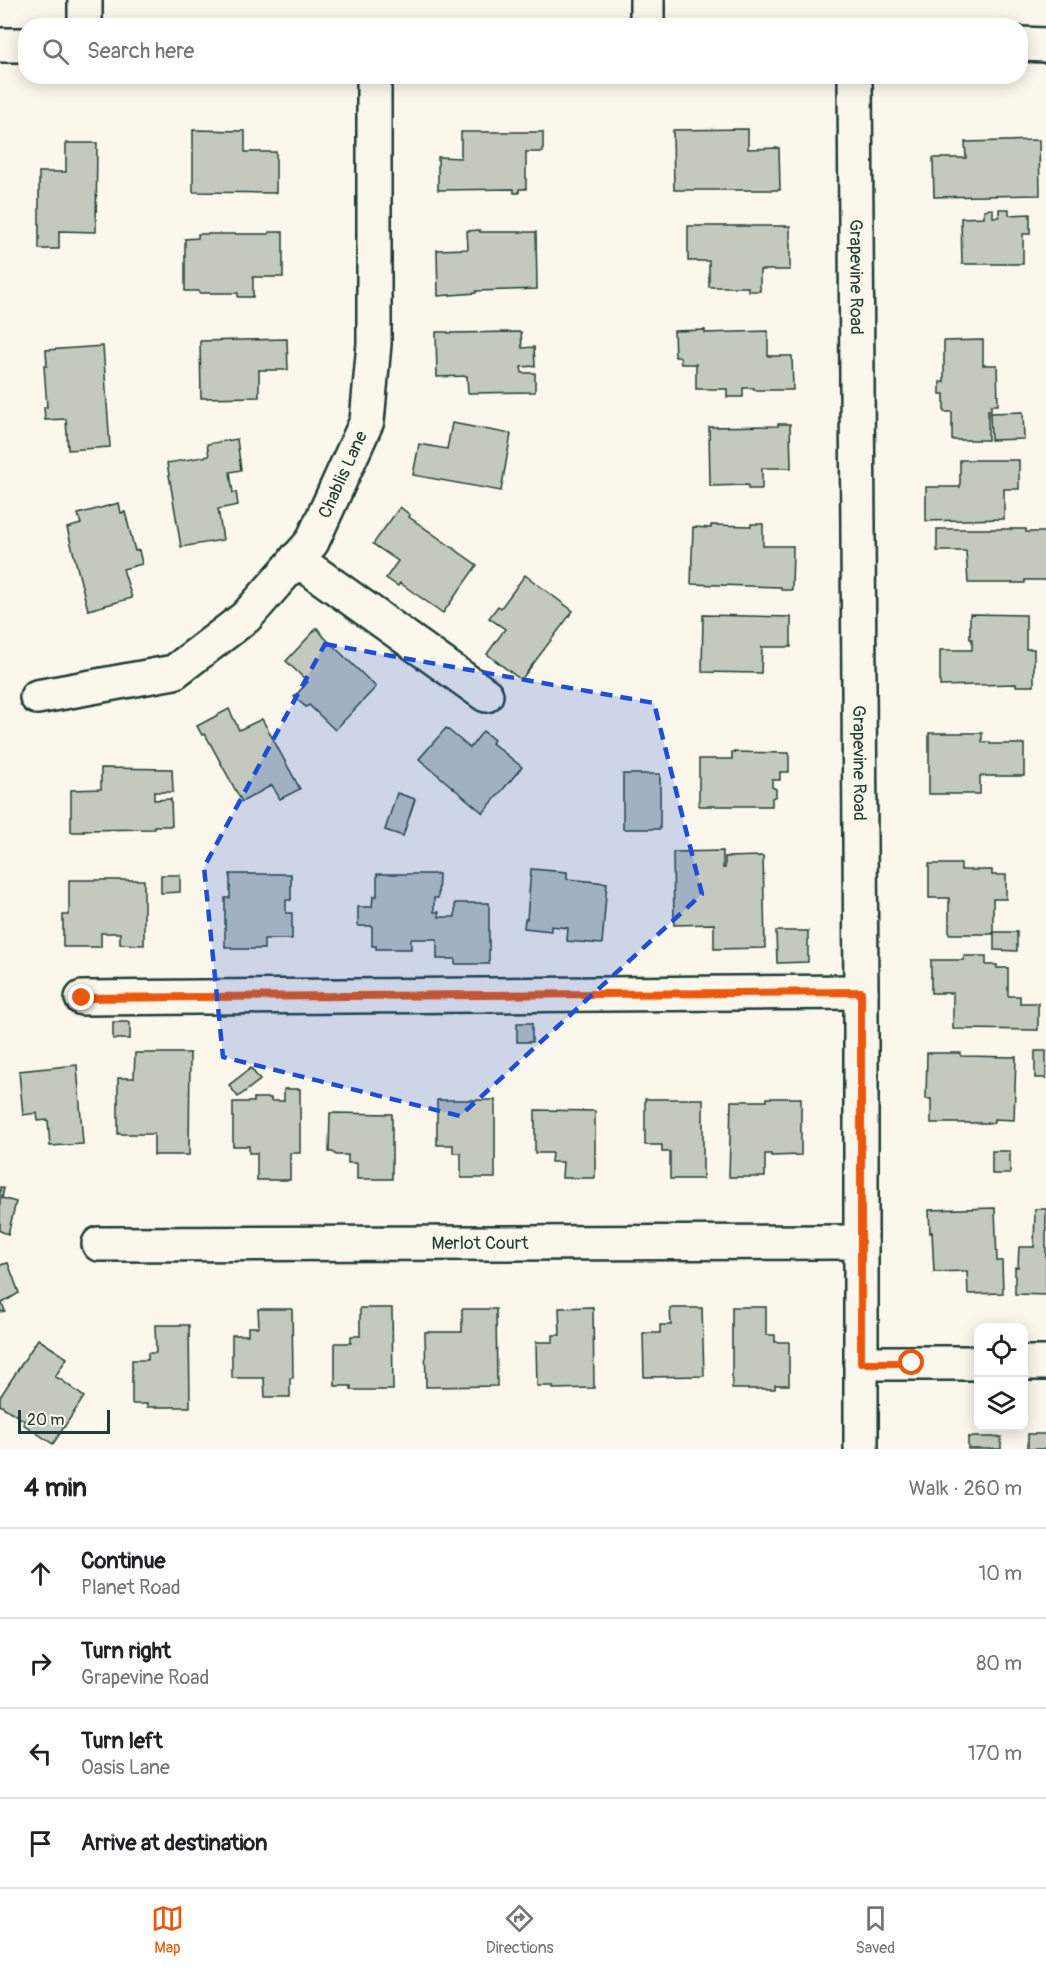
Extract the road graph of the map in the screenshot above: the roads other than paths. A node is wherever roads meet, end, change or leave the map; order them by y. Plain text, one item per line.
1 (85, 0) edge
2 (647, 0) edge
3 (85, 18) edge
4 (647, 18) edge
5 (1028, 44) edge
6 (0, 45) edge
7 (18, 45) edge
8 (1046, 45) edge
9 (374, 84) edge
10 (855, 84) edge
11 (297, 559) junction
12 (486, 695) dead end
13 (37, 697) dead end
14 (861, 992) junction
15 (82, 998) dead end
16 (861, 1242) junction
17 (99, 1244) dead end
18 (861, 1363) junction
19 (974, 1363) edge
20 (1028, 1363) edge
21 (1046, 1363) edge
22 (861, 1449) edge

1 - 3 street
2 - 4 street
5 - 8 street
6 - 7 street
9 - 11 street, Chablis Lane
10 - 14 street, Grapevine Road
11 - 12 street
11 - 13 street, Chablis Lane
14 - 15 street
14 - 16 street, Grapevine Road
16 - 17 street, Merlot Court
16 - 18 street, Grapevine Road
18 - 19 street
18 - 22 street, Grapevine Road
20 - 21 street

